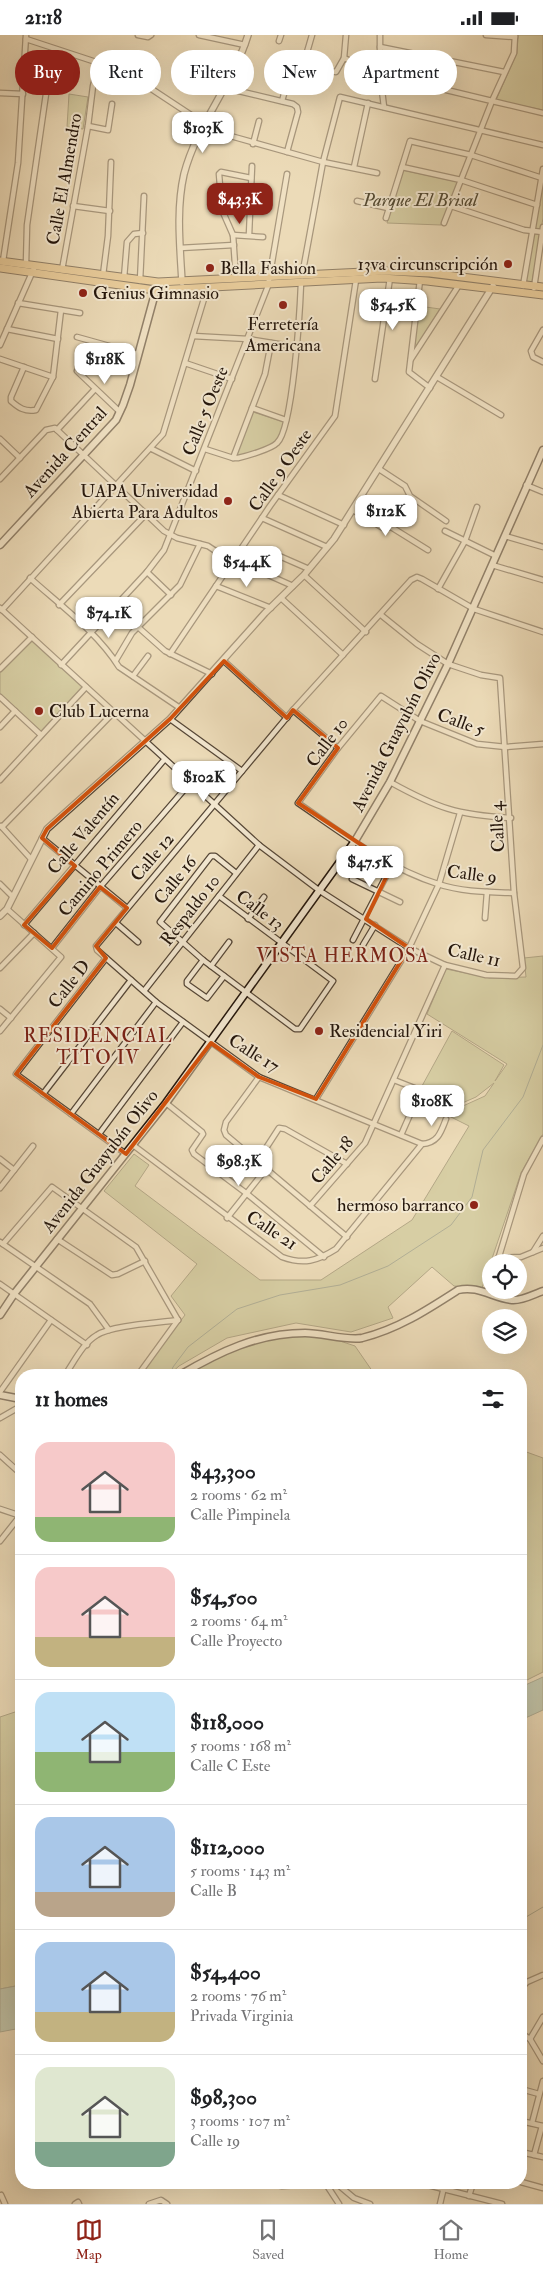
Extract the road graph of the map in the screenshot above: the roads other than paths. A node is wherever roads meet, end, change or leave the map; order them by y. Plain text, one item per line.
1 (138, 35) edge
2 (151, 35) edge
3 (198, 35) edge
4 (248, 35) edge
5 (281, 35) edge
6 (312, 35) edge
7 (346, 35) edge
8 (380, 35) edge
9 (486, 35) edge
10 (515, 36) edge
11 (26, 37) edge
12 (279, 41) dead end
13 (245, 45) junction
14 (380, 47) joint
15 (25, 50) edge
16 (243, 50) edge
17 (308, 50) edge
18 (345, 50) edge
19 (344, 58) edge
20 (90, 60) edge
21 (504, 72) junction
22 (334, 73) edge
23 (0, 93) edge
24 (457, 93) edge
25 (15, 94) edge
26 (161, 94) edge
27 (254, 94) edge
28 (23, 95) edge
29 (46, 95) edge
30 (92, 95) edge
31 (222, 95) edge
32 (284, 95) edge
33 (383, 95) edge
34 (282, 101) junction
35 (492, 101) junction
36 (368, 103) junction
37 (112, 104) dead end
38 (384, 107) junction
39 (543, 113) edge
40 (259, 121) dead end
41 (206, 124) junction
42 (88, 126) junction
43 (482, 129) junction
44 (253, 144) junction
45 (543, 145) edge
46 (287, 152) junction
47 (471, 155) junction
48 (111, 162) dead end
49 (322, 162) junction
50 (252, 166) dead end
51 (354, 167) junction
52 (402, 167) junction
53 (543, 169) edge
54 (377, 173) dead end
55 (287, 174) dead end
56 (251, 178) junction
57 (542, 178) junction
58 (461, 180) junction
59 (144, 196) dead end
60 (357, 201) dead end
61 (536, 205) junction
62 (73, 206) junction
63 (451, 206) junction
64 (388, 209) junction
65 (110, 211) junction
66 (386, 218) dead end
67 (444, 223) dead end
68 (543, 230) edge
69 (532, 232) junction
70 (143, 233) junction
71 (233, 235) junction
72 (249, 235) junction
73 (263, 237) dead end
74 (234, 245) junction
75 (180, 249) junction
76 (1, 263) edge
77 (26, 264) junction
78 (33, 269) junction
79 (62, 270) junction
80 (103, 275) junction
81 (124, 278) junction
82 (269, 278) junction
83 (390, 278) junction
84 (236, 279) junction
85 (302, 279) junction
86 (356, 280) junction
87 (420, 280) junction
88 (140, 281) junction
89 (182, 281) junction
90 (158, 282) junction
91 (268, 285) junction
92 (459, 285) junction
93 (494, 285) junction
94 (543, 287) edge
95 (207, 289) junction
96 (522, 289) junction
97 (156, 290) junction
98 (534, 290) junction
99 (543, 295) edge
100 (18, 303) junction
101 (61, 310) junction
102 (80, 313) dead end
103 (7, 329) junction
104 (543, 330) edge
105 (193, 336) junction
106 (77, 337) dead end
107 (58, 339) junction
108 (248, 339) junction
109 (271, 343) junction
110 (0, 345) edge
111 (297, 347) junction
112 (138, 355) junction
113 (0, 359) edge
114 (410, 361) junction
115 (543, 362) edge
116 (185, 363) junction
117 (24, 367) junction
118 (77, 371) dead end
119 (53, 377) junction
120 (437, 377) junction
121 (232, 379) junction
122 (375, 379) dead end
123 (430, 388) junction
124 (95, 389) junction
125 (252, 408) junction
126 (120, 412) junction
127 (501, 415) dead end
128 (286, 419) junction
129 (58, 430) junction
130 (0, 439) edge
131 (152, 449) junction
132 (205, 449) junction
133 (543, 450) edge
134 (84, 455) junction
135 (20, 458) junction
136 (232, 458) junction
137 (379, 469) junction
138 (196, 471) junction
139 (0, 479) edge
140 (117, 485) junction
141 (526, 485) junction
142 (543, 492) edge
143 (278, 495) junction
144 (477, 507) dead end
145 (353, 510) junction
146 (147, 513) junction
147 (262, 518) junction
148 (446, 521) dead end
149 (344, 525) junction
150 (445, 531) dead end
151 (170, 535) junction
152 (505, 536) junction
153 (465, 541) junction
154 (200, 544) junction
155 (0, 545) edge
156 (327, 547) junction
157 (543, 547) edge
158 (428, 550) dead end
159 (277, 555) dead end
160 (496, 556) junction
161 (232, 562) junction
162 (492, 565) junction
163 (309, 569) junction
164 (259, 571) dead end
165 (147, 572) junction
166 (266, 574) dead end
167 (304, 575) junction
168 (30, 578) junction
169 (543, 580) edge
170 (216, 586) junction
171 (293, 586) junction
172 (438, 589) junction
173 (171, 595) junction
174 (281, 598) junction
175 (60, 605) junction
176 (271, 607) junction
177 (474, 609) junction
178 (1, 610) edge
179 (381, 615) junction
180 (138, 627) junction
181 (89, 632) junction
182 (366, 632) junction
183 (543, 632) edge
184 (32, 637) junction
185 (170, 654) junction
186 (343, 655) junction
187 (148, 656) dead end
188 (116, 660) junction
189 (224, 661) junction
190 (448, 664) junction
191 (61, 665) junction
192 (0, 669) edge
193 (212, 674) junction
194 (133, 676) junction
195 (86, 687) junction
196 (0, 697) edge
197 (378, 697) joint
198 (180, 708) junction
199 (293, 710) junction
200 (15, 711) junction
201 (113, 713) junction
202 (287, 718) junction
203 (170, 719) junction
204 (420, 721) junction
205 (0, 727) edge
206 (41, 735) junction
207 (145, 742) junction
208 (543, 744) edge
209 (506, 747) junction
210 (338, 748) junction
211 (164, 760) junction
212 (242, 771) junction
213 (0, 780) edge
214 (390, 781) junction
215 (190, 783) junction
216 (298, 803) joint
217 (214, 806) junction
218 (460, 813) junction
219 (511, 818) junction
220 (1, 826) edge
221 (42, 838) junction
222 (355, 841) junction
223 (258, 845) junction
224 (31, 859) junction
225 (75, 865) junction
226 (392, 865) junction
227 (236, 873) junction
228 (352, 879) dead end
229 (0, 884) edge
230 (439, 885) junction
231 (100, 887) junction
232 (320, 891) junction
233 (379, 892) junction
234 (487, 892) junction
235 (514, 893) junction
236 (13, 897) junction
237 (219, 897) junction
238 (264, 897) dead end
239 (400, 902) dead end
240 (127, 908) junction
241 (6, 909) junction
242 (0, 917) edge
243 (485, 918) dead end
244 (248, 919) junction
245 (366, 919) junction
246 (116, 923) junction
247 (24, 925) junction
248 (375, 925) junction
249 (34, 933) junction
250 (353, 940) dead end
251 (138, 941) dead end
252 (182, 941) junction
253 (229, 943) dead end
254 (282, 945) junction
255 (363, 945) dead end
256 (96, 946) joint
257 (52, 948) junction
258 (409, 948) junction
259 (106, 958) junction
260 (203, 960) junction
261 (445, 965) junction
262 (211, 966) junction
263 (0, 968) edge
264 (521, 973) joint
265 (224, 976) junction
266 (131, 980) junction
267 (144, 991) junction
268 (247, 993) junction
269 (156, 1002) junction
270 (0, 1009) edge
271 (11, 1018) junction
272 (183, 1022) junction
273 (0, 1031) edge
274 (211, 1043) junction
275 (259, 1077) junction
276 (394, 1080) junction
277 (43, 1094) junction
278 (316, 1099) junction
279 (166, 1103) junction
280 (70, 1114) junction
281 (446, 1119) dead end
282 (373, 1123) junction
283 (99, 1134) junction
284 (401, 1135) junction
285 (543, 1139) edge
286 (422, 1143) junction
287 (132, 1145) junction
288 (33, 1146) dead end
289 (126, 1154) junction
290 (0, 1159) edge
291 (257, 1162) junction
292 (347, 1164) junction
293 (266, 1169) junction
294 (14, 1170) junction
295 (0, 1188) edge
296 (246, 1193) junction
297 (310, 1206) junction
298 (82, 1208) junction
299 (228, 1218) junction
300 (543, 1235) edge
301 (347, 1237) junction
302 (57, 1239) junction
303 (1, 1243) edge
304 (543, 1248) edge
305 (532, 1253) junction
306 (500, 1254) edge
307 (527, 1255) edge
308 (324, 1257) junction
309 (145, 1261) junction
310 (35, 1267) junction
311 (0, 1284) edge
312 (482, 1290) edge
313 (543, 1291) edge
314 (14, 1294) junction
315 (527, 1296) edge
316 (0, 1315) edge
317 (51, 1320) junction
318 (178, 1320) junction
319 (109, 1330) junction
320 (86, 1345) junction
321 (17, 1369) edge
322 (69, 1369) edge
323 (142, 1369) edge
324 (191, 1369) edge
325 (15, 1372) edge
326 (0, 1393) edge
327 (15, 1397) edge
328 (15, 1410) edge
329 (0, 1419) edge
330 (0, 1455) edge
331 (15, 1469) edge
332 (0, 1509) edge
333 (15, 1514) edge
334 (15, 1523) edge
335 (0, 1541) edge
336 (543, 1975) edge
337 (527, 1983) edge
338 (543, 2017) edge
339 (527, 2037) edge
340 (530, 2039) junction
341 (543, 2061) edge
342 (543, 2081) edge
343 (527, 2091) edge
344 (539, 2095) junction
345 (527, 2122) edge
346 (532, 2123) junction
347 (542, 2126) edge
348 (527, 2153) edge
349 (534, 2155) junction
350 (543, 2157) edge
351 (527, 2184) edge
352 (543, 2188) edge
353 (330, 2189) edge
354 (342, 2189) edge
355 (443, 2189) joint
356 (471, 2189) edge
357 (1, 2195) edge
358 (469, 2196) junction
359 (495, 2203) edge
360 (5, 2204) edge
361 (149, 2204) edge
362 (167, 2204) edge
363 (339, 2204) edge
364 (370, 2204) edge
365 (440, 2204) edge
366 (502, 2204) edge

1 - 2 street
3 - 13 street
4 - 13 street
5 - 12 street
6 - 17 street
7 - 18 street
8 - 14 street
9 - 10 street
10 - 21 street
11 - 15 street
11 - 20 street
13 - 16 street
14 - 21 street
19 - 22 street
21 - 35 street
23 - 25 street
24 - 35 street
26 - 41 street
27 - 34 street
28 - 76 street
29 - 77 street
30 - 42 street, Calle El Almendro
31 - 41 street
32 - 34 street
33 - 38 street
34 - 46 street
35 - 39 street
35 - 43 street
36 - 38 street
36 - 49 street
36 - 51 street
37 - 42 street
38 - 43 street
40 - 44 street
41 - 44 street
41 - 75 street
42 - 62 street, Calle El Almendro
43 - 45 street
43 - 47 street
44 - 46 street
46 - 49 street
47 - 52 street
47 - 57 street
47 - 58 street
48 - 65 street
49 - 51 street
49 - 85 street
50 - 56 street
51 - 54 street
52 - 58 street
52 - 64 street
53 - 57 street
55 - 82 street, Calle 5 Oeste
56 - 71 street
56 - 72 street
57 - 61 street
58 - 61 street
58 - 63 street
59 - 70 street
60 - 64 street
61 - 69 street
62 - 65 street
62 - 79 street, Calle El Almendro
63 - 67 street
63 - 69 street
64 - 66 street
65 - 80 street
68 - 69 street
68 - 98 street
69 - 96 street
70 - 81 street
70 - 88 street
71 - 72 street
71 - 74 street
72 - 73 street
74 - 75 street
74 - 84 street
75 - 89 street
76 - 77 main road
76 - 78 main road
77 - 78 main road
78 - 79 main road
78 - 97 main road
78 - 100 street
79 - 80 main road
80 - 81 main road
81 - 88 main road
82 - 84 main road
82 - 85 main road
82 - 91 street, Calle 5 Oeste
83 - 86 main road
83 - 87 main road
83 - 122 street
84 - 89 main road
85 - 86 main road
85 - 91 main road
85 - 93 main road
85 - 111 street
86 - 143 street, Calle 9 Oeste
87 - 92 main road
87 - 114 street
88 - 90 main road
89 - 90 main road
90 - 97 main road, Avenida Central
91 - 95 main road
91 - 108 street, Calle 5 Oeste
92 - 93 main road
92 - 114 street
93 - 96 main road
93 - 120 street
94 - 98 main road
95 - 97 main road
95 - 105 street
96 - 98 main road
97 - 112 main road, Avenida Central
98 - 99 main road
100 - 101 street
100 - 103 street
101 - 102 street
101 - 107 street
103 - 107 street
103 - 110 street
104 - 115 street
105 - 108 street
105 - 116 street
106 - 112 street
107 - 119 street
108 - 109 street
108 - 121 street, Calle 5 Oeste
109 - 111 street
109 - 125 street
111 - 128 street
112 - 126 main road, Avenida Central
113 - 117 street
114 - 123 street
116 - 121 street
116 - 131 street
117 - 119 street
117 - 119 street
118 - 124 street
120 - 123 street
120 - 127 street
121 - 132 street, Calle 5 Oeste
123 - 137 street
124 - 126 street
124 - 129 street
125 - 128 street
125 - 136 street
126 - 134 main road, Avenida Central
128 - 136 street
129 - 134 street
129 - 135 street
130 - 135 street
131 - 138 street
131 - 140 street
132 - 136 street
132 - 138 street, Calle 5 Oeste
133 - 141 main road, Avenida Guayubín Olivo
134 - 140 street
134 - 155 main road, Avenida Central
135 - 139 street
137 - 145 street
137 - 148 street
138 - 151 street, Calle 5 Oeste
140 - 146 street
140 - 168 street
141 - 142 street
141 - 152 main road, Avenida Guayubín Olivo
143 - 147 street, Calle 9 Oeste
143 - 149 street
144 - 153 street
145 - 149 street
145 - 158 street
146 - 151 street
146 - 175 street
147 - 156 street
147 - 161 street, Calle 9 Oeste
149 - 156 street
150 - 153 street
151 - 154 street
151 - 165 street, Calle 5 Oeste
152 - 157 street
152 - 160 main road, Avenida Guayubín Olivo
153 - 160 street
153 - 172 street
154 - 161 street
154 - 173 street
156 - 163 street
159 - 163 street
160 - 162 main road, Avenida Guayubín Olivo
161 - 164 street
161 - 170 street, Calle 9 Oeste
162 - 169 street
162 - 177 main road, Avenida Guayubín Olivo
163 - 167 street
165 - 173 street
165 - 181 street, Calle 5 Oeste
166 - 171 street
167 - 171 street
167 - 182 street
168 - 175 street
168 - 178 street
170 - 176 street
170 - 185 street, Calle 9 Oeste
171 - 174 street
172 - 177 street
172 - 179 street, Calle 12
173 - 180 street
174 - 176 street
174 - 186 street
175 - 181 street
176 - 189 street
177 - 183 street
177 - 190 main road, Avenida Guayubín Olivo
178 - 184 street, Calle 11
179 - 182 street, Calle 12
179 - 190 street
180 - 185 street
180 - 188 street
181 - 188 street
181 - 191 street, Calle 5 Oeste
182 - 186 street, Calle 12
184 - 191 street, Calle 11
184 - 192 street
185 - 193 street
186 - 199 street, Calle 12
187 - 194 street
188 - 194 street
189 - 193 street
189 - 202 street
190 - 204 main road, Avenida Guayubín Olivo
190 - 209 street, Calle 4
191 - 195 street, Calle 11
193 - 198 street
194 - 198 street
195 - 201 street, Calle 11
195 - 206 street
196 - 200 street
197 - 204 street, Calle 5
197 - 210 street, Calle 10
198 - 203 street
199 - 202 street, Calle 12
199 - 210 street
200 - 205 street
200 - 206 street
201 - 207 street, Calle 11
201 - 220 street
202 - 212 street, Calle 12
203 - 207 street
203 - 212 street
204 - 209 street, Calle 5
204 - 214 main road, Avenida Guayubín Olivo
206 - 213 street
207 - 211 street, Calle 11
207 - 221 street
208 - 209 street, Calle 5
209 - 219 street, Calle 4
210 - 216 street, Calle 10
211 - 215 street, Calle 11
211 - 225 street, Calle Valentín
212 - 217 street, Calle 12
214 - 218 street
214 - 222 main road, Avenida Guayubín Olivo
215 - 217 street, Calle 11
215 - 231 street, Camino Primero
216 - 222 street, Calle 9
217 - 223 street, Calle 11
217 - 240 street, Calle 12
218 - 219 street
218 - 230 street
219 - 235 street, Calle 4
220 - 224 street
221 - 224 street
221 - 225 street
222 - 226 street, Calle 9
222 - 232 main road, Avenida Guayubín Olivo
223 - 227 street, Respaldo 10
223 - 232 street, Calle 11
224 - 236 street
225 - 231 street
225 - 247 street, Calle Valentín
226 - 230 street, Calle 9
226 - 233 street
227 - 237 street, Respaldo 10
227 - 252 street, Calle 16
228 - 233 street
229 - 236 street
230 - 234 street, Calle 9
230 - 258 street
231 - 240 street
231 - 257 street, Camino Primero
232 - 245 street, Calle 11
232 - 254 main road, Avenida Guayubín Olivo
233 - 239 street
233 - 245 street
234 - 235 street, Calle 9
234 - 243 street
235 - 264 street, Calle 4
236 - 241 street
237 - 244 street, Calle 13
237 - 252 street, Respaldo 10
238 - 244 street
240 - 246 street, Calle 12
241 - 242 street
241 - 247 street
244 - 254 street, Calle 13
245 - 248 street, Calle 11
245 - 250 street
246 - 251 street
246 - 256 street, Calle 12
247 - 249 street
248 - 255 street
248 - 258 street, Calle 11
249 - 257 street
249 - 263 street
252 - 260 street
252 - 267 street, Respaldo 10
253 - 262 street
254 - 268 main road, Avenida Guayubín Olivo
254 - 268 street, Calle 13
256 - 259 street, Calle 17
257 - 271 street
258 - 261 street, Calle 11
258 - 278 street
259 - 266 street, Calle 17
259 - 277 street, Calle D
260 - 262 street
260 - 265 street
261 - 264 street, Calle 11
261 - 276 street, Calle 18
262 - 265 street
265 - 268 street
266 - 267 street, Calle 17
266 - 277 street
267 - 269 street, Calle 17
268 - 274 main road, Avenida Guayubín Olivo
269 - 272 street, Calle 17
269 - 280 street
270 - 271 street
271 - 273 street
272 - 274 street, Calle 17
272 - 283 street
274 - 275 street, Calle 17
274 - 279 main road, Avenida Guayubín Olivo
275 - 278 street, Calle 17
275 - 291 street
276 - 282 street, Calle 18
276 - 284 street
277 - 280 street
278 - 282 street, Calle 17
279 - 287 main road, Avenida Guayubín Olivo
279 - 296 street
280 - 283 street
281 - 286 street, Calle 21
282 - 284 street, Calle 17
282 - 292 street, Calle 18
283 - 289 street
284 - 286 street, Calle 17
285 - 306 street
286 - 301 street, Calle 21
287 - 289 main road, Avenida Guayubín Olivo
287 - 299 street, Calle 21
288 - 294 street
289 - 298 main road, Avenida Guayubín Olivo
290 - 294 street
291 - 292 street
291 - 293 street
292 - 297 street, Calle 18
293 - 296 street
293 - 297 street
294 - 295 street
296 - 299 street
296 - 308 street
297 - 301 street
298 - 302 main road, Avenida Guayubín Olivo
298 - 303 street
298 - 309 street
299 - 308 street, Calle 21
300 - 305 street
301 - 308 street, Calle 21
302 - 309 street
302 - 310 main road, Avenida Guayubín Olivo
303 - 310 street
304 - 305 street
305 - 307 street
309 - 318 street
310 - 314 main road, Avenida Guayubín Olivo
310 - 319 street
311 - 314 street
312 - 324 main road
313 - 315 main road
314 - 316 main road, Avenida Guayubín Olivo
314 - 317 street
317 - 320 street
317 - 321 street
318 - 319 street
318 - 323 street
319 - 320 street
320 - 322 street
325 - 326 street
326 - 327 main road
328 - 329 street
330 - 331 street
332 - 333 street
334 - 335 street
336 - 337 street
338 - 340 street
339 - 340 street
340 - 341 street
342 - 344 street
343 - 344 street
344 - 346 street
345 - 346 street
346 - 347 street
347 - 349 street
348 - 349 street
349 - 350 street
351 - 352 street
353 - 363 street
354 - 364 street
355 - 358 street
355 - 365 street
356 - 358 street
357 - 360 street
358 - 359 street
359 - 366 street
361 - 362 street

